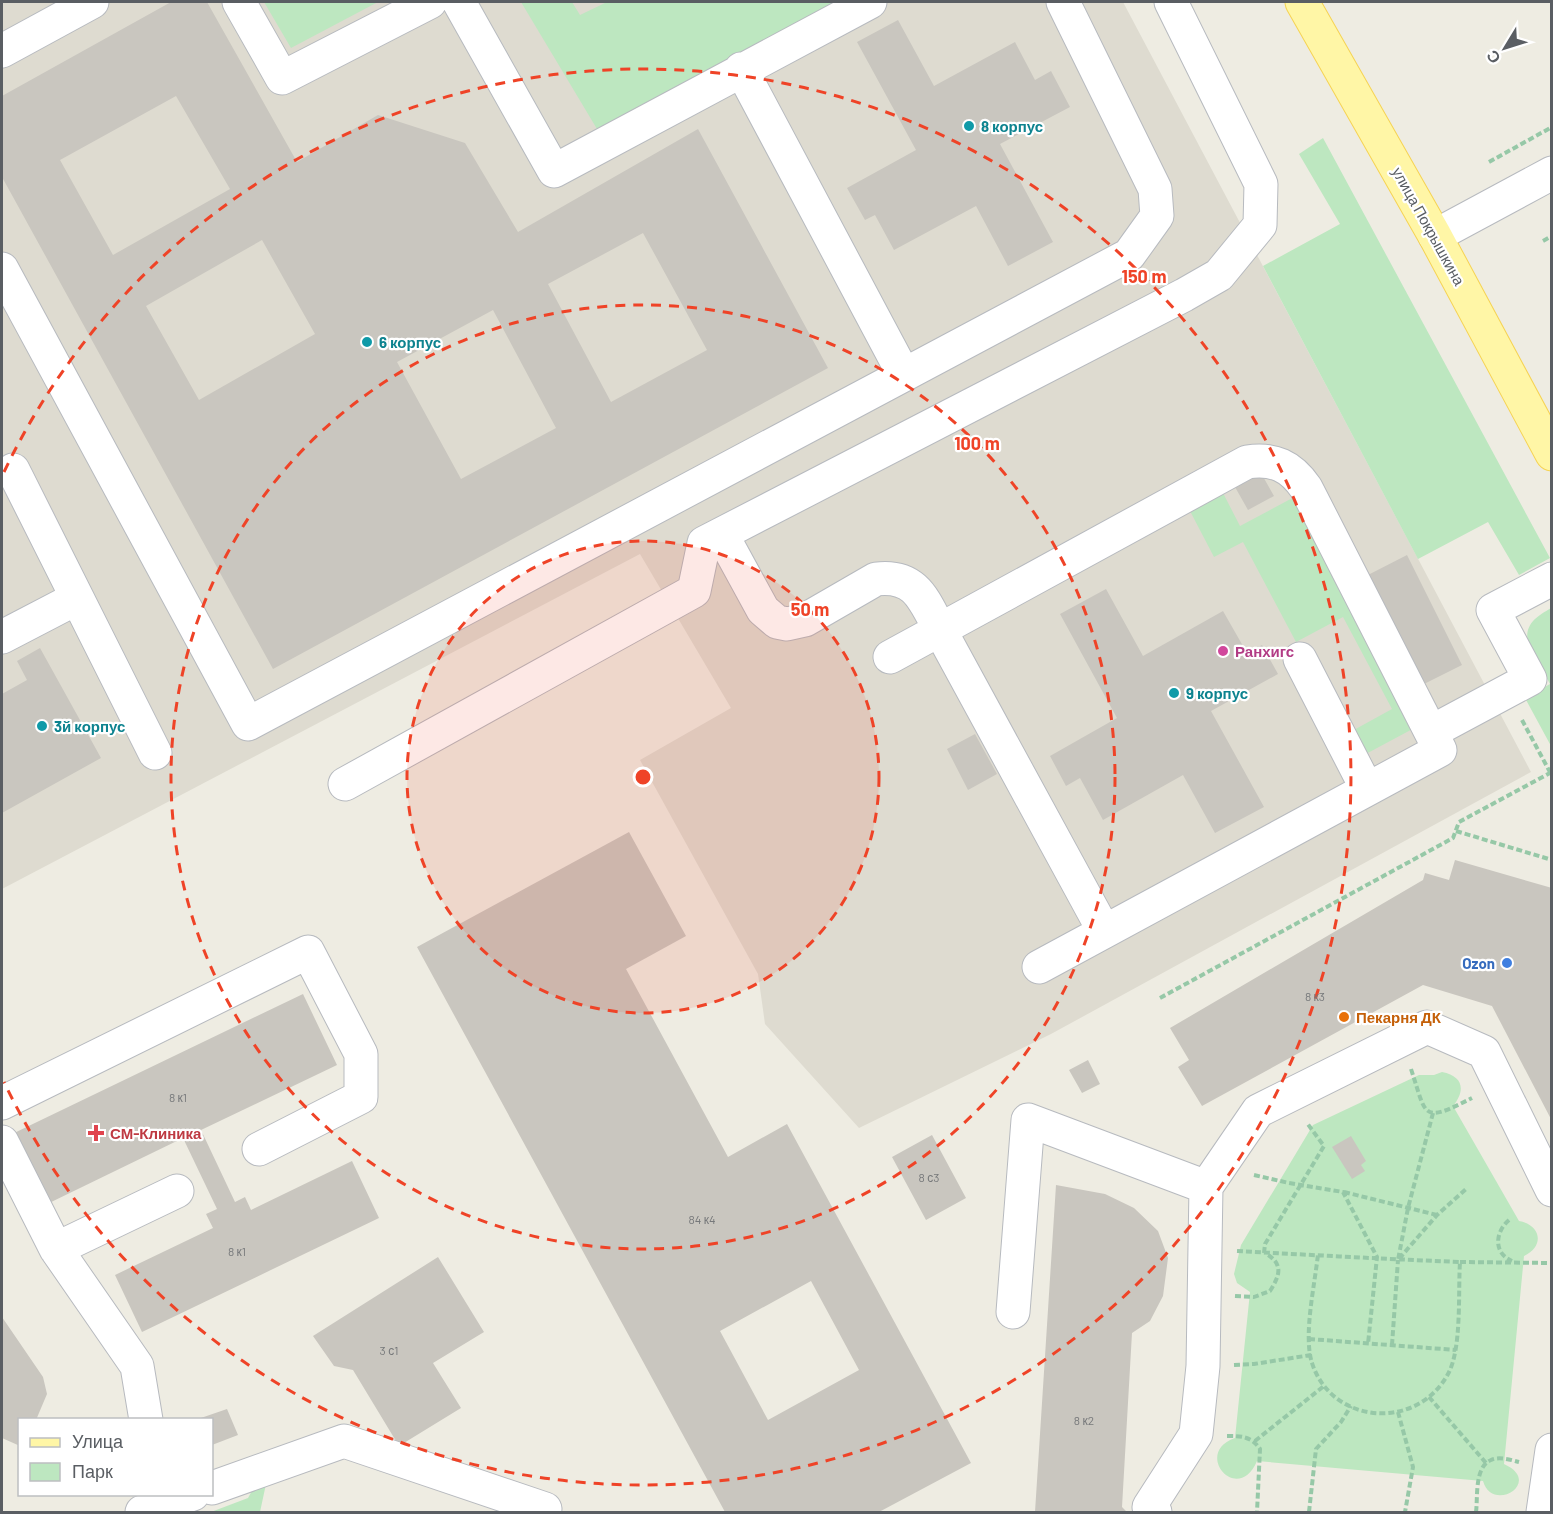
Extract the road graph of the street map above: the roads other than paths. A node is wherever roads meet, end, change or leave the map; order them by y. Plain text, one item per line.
1 (92, 2) edge
2 (239, 2) edge
3 (430, 2) edge
4 (459, 2) edge
5 (870, 2) edge
6 (1063, 2) edge
7 (1171, 2) edge
8 (1302, 2) edge
9 (2, 51) edge
10 (741, 69) junction
11 (1551, 173) edge
12 (1435, 236) junction
13 (2, 269) edge
14 (904, 375) junction
15 (1551, 454) edge
16 (6, 465) edge
17 (723, 535) junction
18 (1551, 579) edge
19 (77, 598) junction
20 (940, 630) junction
21 (2, 637) edge
22 (890, 657) dead end
23 (1300, 659) dead end
24 (1431, 732) junction
25 (155, 753) dead end
26 (345, 784) dead end
27 (1367, 789) junction
28 (1104, 931) junction
29 (1039, 967) dead end
30 (2, 1103) edge
31 (2, 1142) edge
32 (259, 1149) dead end
33 (1213, 1177) junction
34 (1551, 1190) edge
35 (177, 1191) dead end
36 (56, 1249) junction
37 (1013, 1312) dead end
38 (146, 1418) edge
39 (1550, 1458) edge
40 (213, 1488) edge
41 (141, 1496) edge
42 (187, 1496) edge
43 (546, 1509) dead end
44 (141, 1512) edge
45 (1155, 1512) edge
46 (1543, 1512) edge

1 - 9 street
2 - 3 street
4 - 10 street
5 - 10 street
6 - 14 street
7 - 17 street
8 - 12 main road, улица Покрышкина
10 - 14 street
11 - 12 street
12 - 15 main road, улица Покрышкина
13 - 14 street
16 - 19 street
17 - 20 street
17 - 26 street
18 - 24 street
19 - 21 street
19 - 25 street
20 - 22 street
20 - 24 street
20 - 28 street
23 - 27 street
24 - 27 street
27 - 28 street
28 - 29 street
30 - 32 street
31 - 36 street
33 - 34 street
33 - 37 street
33 - 45 street
35 - 36 street
36 - 38 street
39 - 46 street
40 - 43 street
41 - 44 street
42 - 44 street

